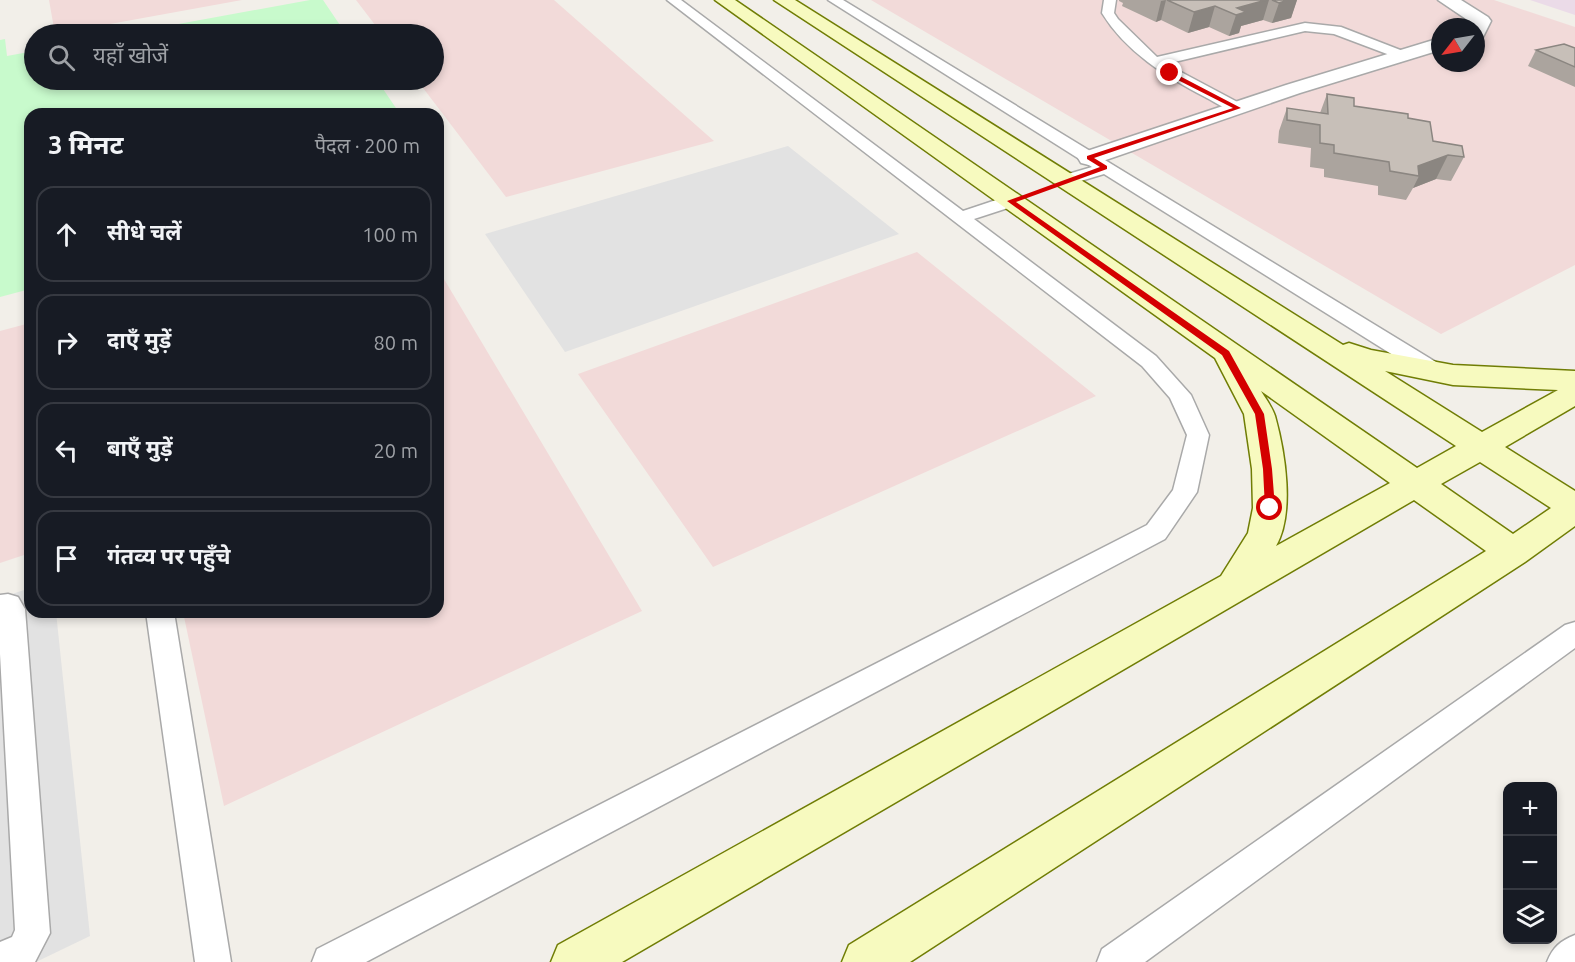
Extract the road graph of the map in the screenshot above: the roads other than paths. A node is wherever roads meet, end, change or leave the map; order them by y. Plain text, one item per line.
1 (673, 0) edge
2 (724, 0) edge
3 (783, 0) edge
4 (834, 0) edge
5 (1110, 0) edge
6 (1447, 0) edge
7 (1477, 18) edge
8 (1431, 47) edge
9 (1403, 56) junction
10 (1154, 62) junction
11 (1238, 108) junction
12 (1097, 163) junction
13 (1037, 191) junction
14 (960, 218) junction
15 (1303, 333) junction
16 (1226, 353) junction
17 (1436, 372) junction
18 (1575, 381) edge
19 (1575, 393) edge
20 (1480, 447) junction
21 (1413, 485) junction
22 (1575, 508) edge
23 (1513, 552) junction
24 (1234, 587) junction
25 (0, 606) edge
26 (161, 618) edge
27 (1575, 633) edge
28 (1575, 953) edge
29 (0, 961) edge
30 (213, 962) edge
31 (330, 962) edge
32 (575, 962) edge
33 (866, 962) edge
34 (1115, 962) edge
35 (1565, 962) edge

1 - 14 lane
2 - 13 main road
3 - 13 main road
4 - 12 lane
5 - 10 lane
6 - 7 street
8 - 9 street
9 - 10 lane
9 - 11 street
10 - 11 lane
11 - 12 street
12 - 13 lane
12 - 17 lane
13 - 14 lane
13 - 15 main road
13 - 16 main road
14 - 31 lane
15 - 17 main road
15 - 20 main road
16 - 21 main road
16 - 24 main road
17 - 18 main road
19 - 20 main road
20 - 21 main road
20 - 22 main road
21 - 23 main road
21 - 24 main road
22 - 23 main road
23 - 33 main road
24 - 32 main road
25 - 29 lane
26 - 30 lane
27 - 34 lane
28 - 35 lane

